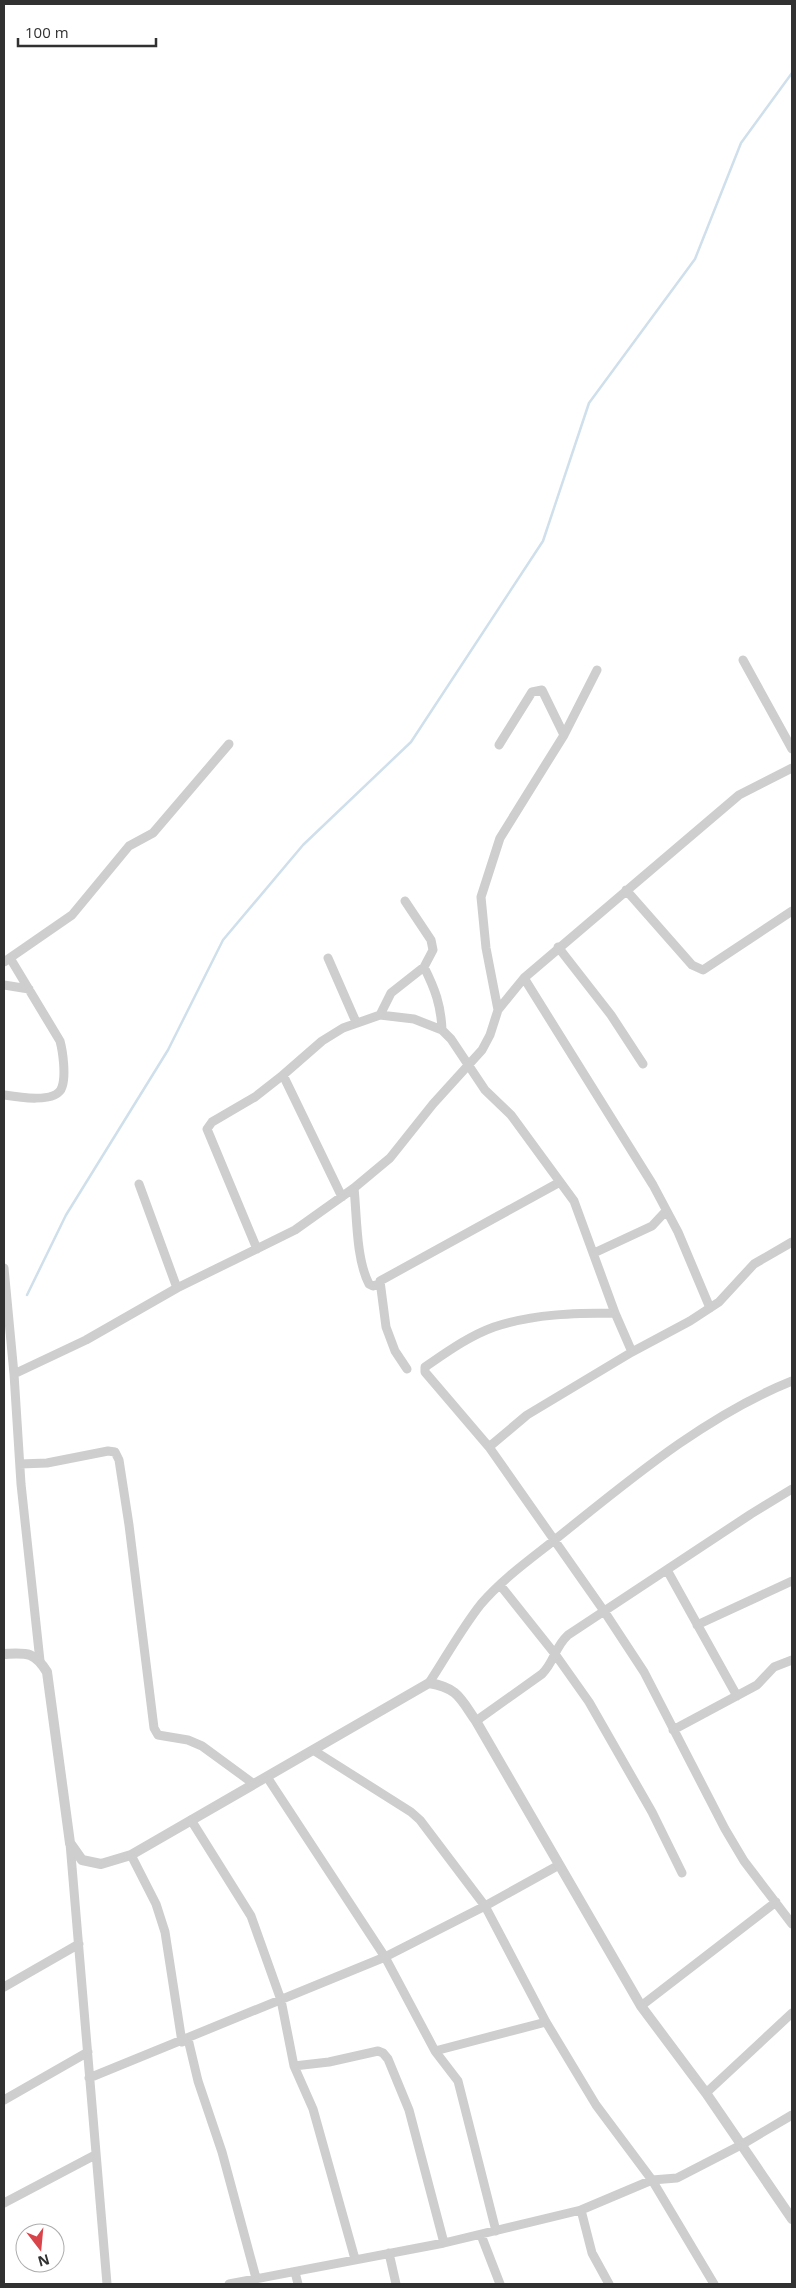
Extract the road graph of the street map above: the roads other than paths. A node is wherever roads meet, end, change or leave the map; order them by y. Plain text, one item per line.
1 (744, 660) dead end
2 (597, 670) dead end
3 (564, 735) junction
4 (229, 744) dead end
5 (498, 745) dead end
6 (792, 749) edge
7 (792, 768) edge
8 (626, 890) junction
9 (405, 902) dead end
10 (792, 911) edge
11 (558, 947) junction
12 (328, 958) dead end
13 (7, 960) edge
14 (424, 967) junction
15 (524, 978) junction
16 (4, 985) edge
17 (29, 989) junction
18 (498, 1010) junction
19 (380, 1014) junction
20 (356, 1022) junction
21 (442, 1030) junction
22 (643, 1064) dead end
23 (468, 1065) junction
24 (283, 1075) junction
25 (4, 1095) edge
26 (560, 1182) junction
27 (139, 1184) dead end
28 (354, 1188) junction
29 (342, 1197) junction
30 (666, 1211) junction
31 (792, 1242) edge
32 (258, 1249) junction
33 (594, 1253) junction
34 (4, 1268) edge
35 (379, 1284) junction
36 (177, 1288) junction
37 (710, 1308) junction
38 (615, 1313) junction
39 (632, 1352) junction
40 (407, 1369) dead end
41 (14, 1374) junction
42 (792, 1381) edge
43 (489, 1447) junction
44 (20, 1464) junction
45 (792, 1489) edge
46 (554, 1541) junction
47 (667, 1570) junction
48 (792, 1581) edge
49 (500, 1585) junction
50 (604, 1611) junction
51 (698, 1625) junction
52 (4, 1654) edge
53 (555, 1654) junction
54 (792, 1660) edge
55 (40, 1661) junction
56 (428, 1683) junction
57 (737, 1696) junction
58 (476, 1721) junction
59 (673, 1730) junction
60 (313, 1750) junction
61 (267, 1776) junction
62 (254, 1784) junction
63 (191, 1820) junction
64 (70, 1843) junction
65 (131, 1855) junction
66 (559, 1865) junction
67 (682, 1873) dead end
68 (776, 1902) junction
69 (485, 1906) junction
70 (792, 1924) edge
71 (79, 1944) junction
72 (385, 1956) junction
73 (4, 1987) edge
74 (281, 2000) junction
75 (642, 2006) junction
76 (792, 2013) edge
77 (546, 2022) junction
78 (185, 2040) junction
79 (435, 2051) junction
80 (88, 2052) junction
81 (294, 2066) junction
82 (89, 2078) junction
83 (706, 2092) junction
84 (4, 2100) edge
85 (792, 2114) edge
86 (742, 2145) junction
87 (95, 2155) junction
88 (652, 2180) junction
89 (4, 2203) edge
90 (581, 2210) junction
91 (792, 2219) edge
92 (496, 2231) junction
93 (481, 2234) junction
94 (444, 2243) junction
95 (389, 2253) junction
96 (355, 2259) junction
97 (295, 2272) junction
98 (256, 2278) junction
99 (107, 2284) edge
100 (229, 2284) edge
101 (298, 2284) edge
102 (396, 2284) edge
103 (500, 2284) edge
104 (609, 2284) edge
105 (714, 2284) edge

1 - 6 street
2 - 3 street
3 - 5 street
3 - 18 street
4 - 13 street
7 - 8 street
8 - 10 street
8 - 11 street
9 - 14 street
11 - 15 street
11 - 22 street
12 - 20 street
13 - 17 street
14 - 19 street
14 - 21 street
15 - 18 street
15 - 30 street
16 - 17 street
17 - 25 street
18 - 23 street
19 - 20 street
19 - 21 street
20 - 24 street
21 - 23 street
23 - 26 street
23 - 28 street
24 - 29 street
24 - 32 street
26 - 33 street
26 - 35 street
27 - 36 street
28 - 29 street
28 - 35 street
29 - 32 street
30 - 33 street
30 - 37 street
31 - 37 street
32 - 36 street
33 - 38 street
34 - 41 street
35 - 40 street
36 - 41 street
37 - 39 street
38 - 39 street
38 - 43 street
39 - 43 street
41 - 44 street
42 - 46 street
43 - 46 street
44 - 55 street
44 - 62 street
45 - 47 street
46 - 49 street
46 - 50 street
47 - 50 street
47 - 51 street
48 - 51 street
49 - 53 street
49 - 56 street
50 - 53 street
50 - 59 street
51 - 57 street
52 - 55 street
53 - 58 street
53 - 67 street
54 - 57 street
55 - 64 street
56 - 58 street
56 - 60 street
57 - 59 street
58 - 66 street
59 - 68 street
60 - 61 street
60 - 69 street
61 - 62 street
61 - 72 street
62 - 63 street
63 - 65 street
63 - 74 street
64 - 65 street
64 - 71 street
65 - 78 street
66 - 69 street
66 - 75 street
68 - 70 street
68 - 75 street
69 - 72 street
69 - 77 street
71 - 73 street
71 - 80 street
72 - 74 street
72 - 79 street
74 - 78 street
74 - 81 street
75 - 83 street
76 - 83 street
77 - 79 street
77 - 88 street
78 - 82 street
78 - 98 street
79 - 92 street
80 - 82 street
80 - 84 street
81 - 94 street
81 - 96 street
82 - 87 street
83 - 86 street
85 - 86 street
86 - 88 street
86 - 91 street
87 - 89 street
87 - 99 street
88 - 90 street
88 - 105 street
90 - 92 street
90 - 104 street
92 - 93 street
93 - 94 street
93 - 103 street
94 - 95 street
95 - 96 street
95 - 102 street
96 - 97 street
97 - 98 street
97 - 101 street
98 - 100 street

